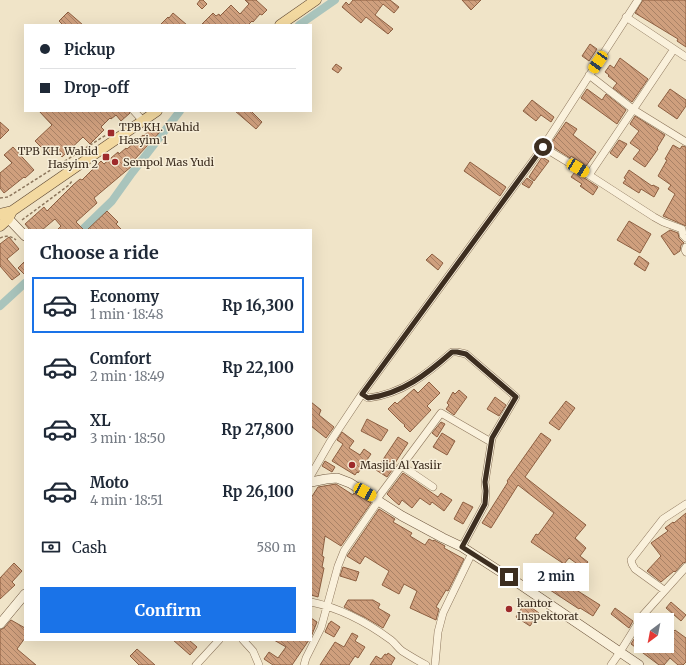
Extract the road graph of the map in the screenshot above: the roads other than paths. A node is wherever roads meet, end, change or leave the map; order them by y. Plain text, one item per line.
1 (316, 0) edge
2 (638, 0) edge
3 (626, 17) junction
4 (281, 24) edge
5 (674, 49) junction
6 (686, 57) edge
7 (589, 74) junction
8 (634, 110) junction
9 (135, 112) edge
10 (155, 112) edge
11 (143, 120) junction
12 (686, 142) edge
13 (543, 147) junction
14 (589, 175) junction
15 (4, 213) edge
16 (0, 226) edge
17 (684, 226) edge
18 (24, 235) edge
19 (686, 238) edge
20 (686, 247) edge
21 (686, 252) edge
22 (362, 394) junction
23 (491, 442) junction
24 (402, 466) junction
25 (312, 473) edge
26 (312, 482) edge
27 (432, 487) dead end
28 (378, 499) junction
29 (686, 504) edge
30 (462, 547) junction
31 (472, 553) junction
32 (686, 567) edge
33 (664, 590) junction
34 (24, 595) edge
35 (312, 602) edge
36 (328, 606) junction
37 (0, 624) edge
38 (219, 641) edge
39 (244, 641) edge
40 (620, 652) junction
41 (196, 665) edge
42 (259, 665) edge
43 (304, 665) edge
44 (426, 665) edge
45 (435, 665) edge
46 (611, 665) edge
47 (639, 665) edge

1 - 4 main road
2 - 3 street
3 - 5 street
3 - 7 street
5 - 6 street
5 - 8 street
7 - 8 street
7 - 13 street
8 - 12 street
8 - 14 street
9 - 11 street
10 - 11 main road
11 - 15 main road
13 - 14 street
13 - 22 street
14 - 17 street
15 - 16 main road
15 - 18 main road
17 - 19 street
20 - 21 street
22 - 23 street
22 - 25 street
23 - 24 street
23 - 30 street
24 - 27 street
24 - 28 street
26 - 28 main road
28 - 30 main road
28 - 36 street
29 - 33 street
30 - 31 main road
31 - 40 main road
31 - 45 street
32 - 33 street
33 - 40 street
34 - 37 main road
35 - 36 street
36 - 43 street
36 - 44 street
38 - 41 street
39 - 42 street
40 - 46 street
40 - 47 main road

